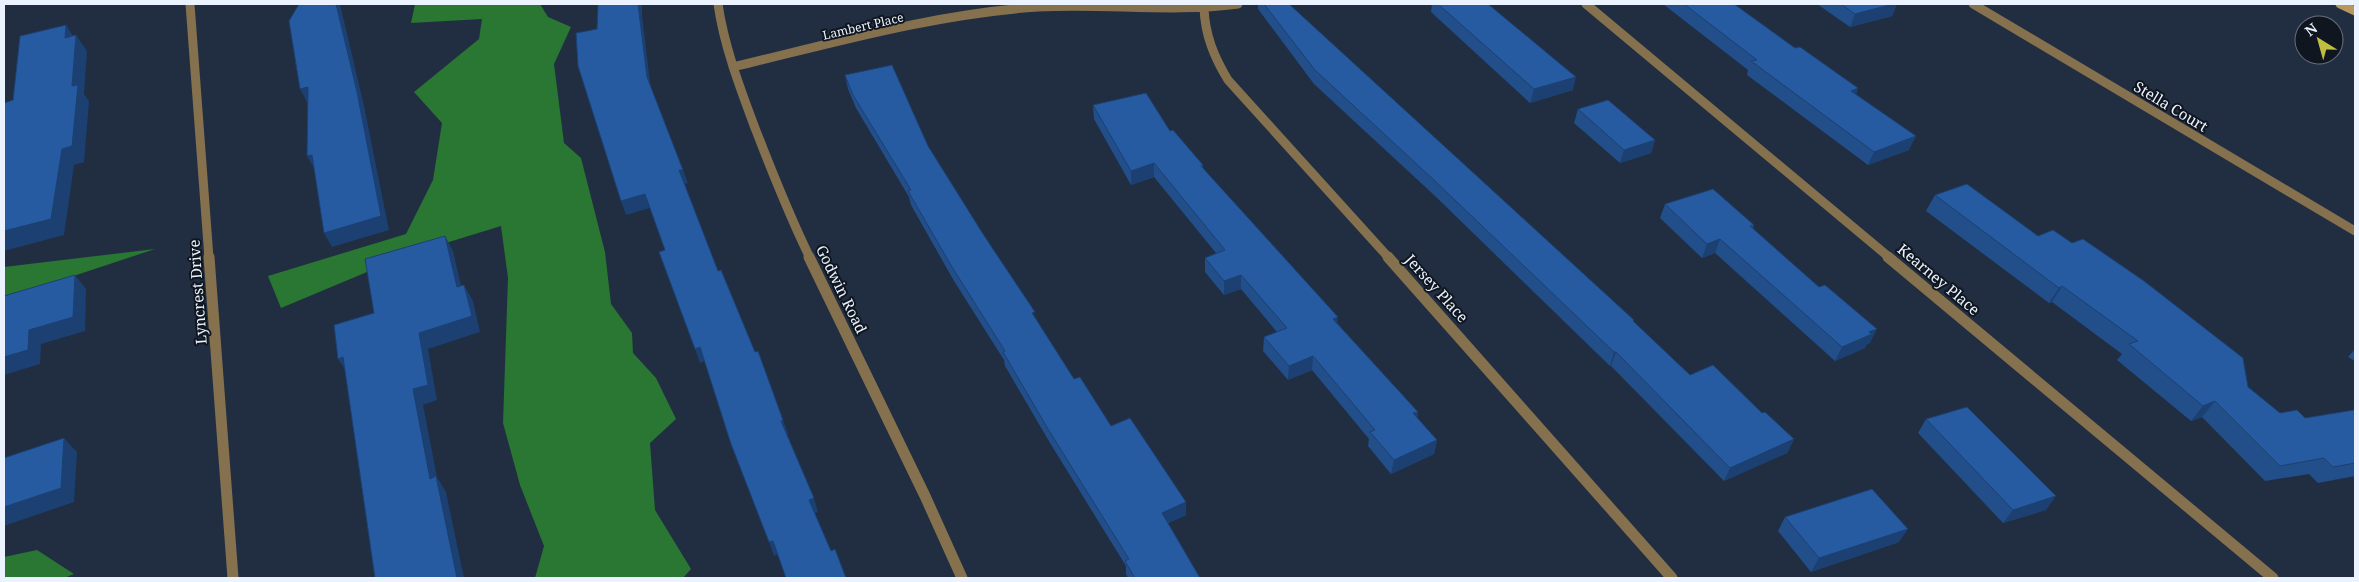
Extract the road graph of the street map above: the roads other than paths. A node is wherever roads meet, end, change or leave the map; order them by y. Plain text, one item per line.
1 (190, 4) edge
2 (718, 4) edge
3 (1238, 4) edge
4 (1586, 4) edge
5 (1973, 4) edge
6 (2340, 4) edge
7 (1204, 8) junction
8 (2355, 11) edge
9 (733, 67) junction
10 (2355, 231) edge
11 (233, 578) edge
12 (962, 578) edge
13 (1672, 578) edge
14 (2273, 578) edge

1 - 11 street, Lyncrest Drive
2 - 9 street, Godwin Road
3 - 7 street, Lambert Place
4 - 14 street, Kearney Place
5 - 10 street, Stella Court
6 - 8 street
7 - 9 street, Lambert Place
7 - 13 street, Jersey Place
9 - 12 street, Godwin Road

